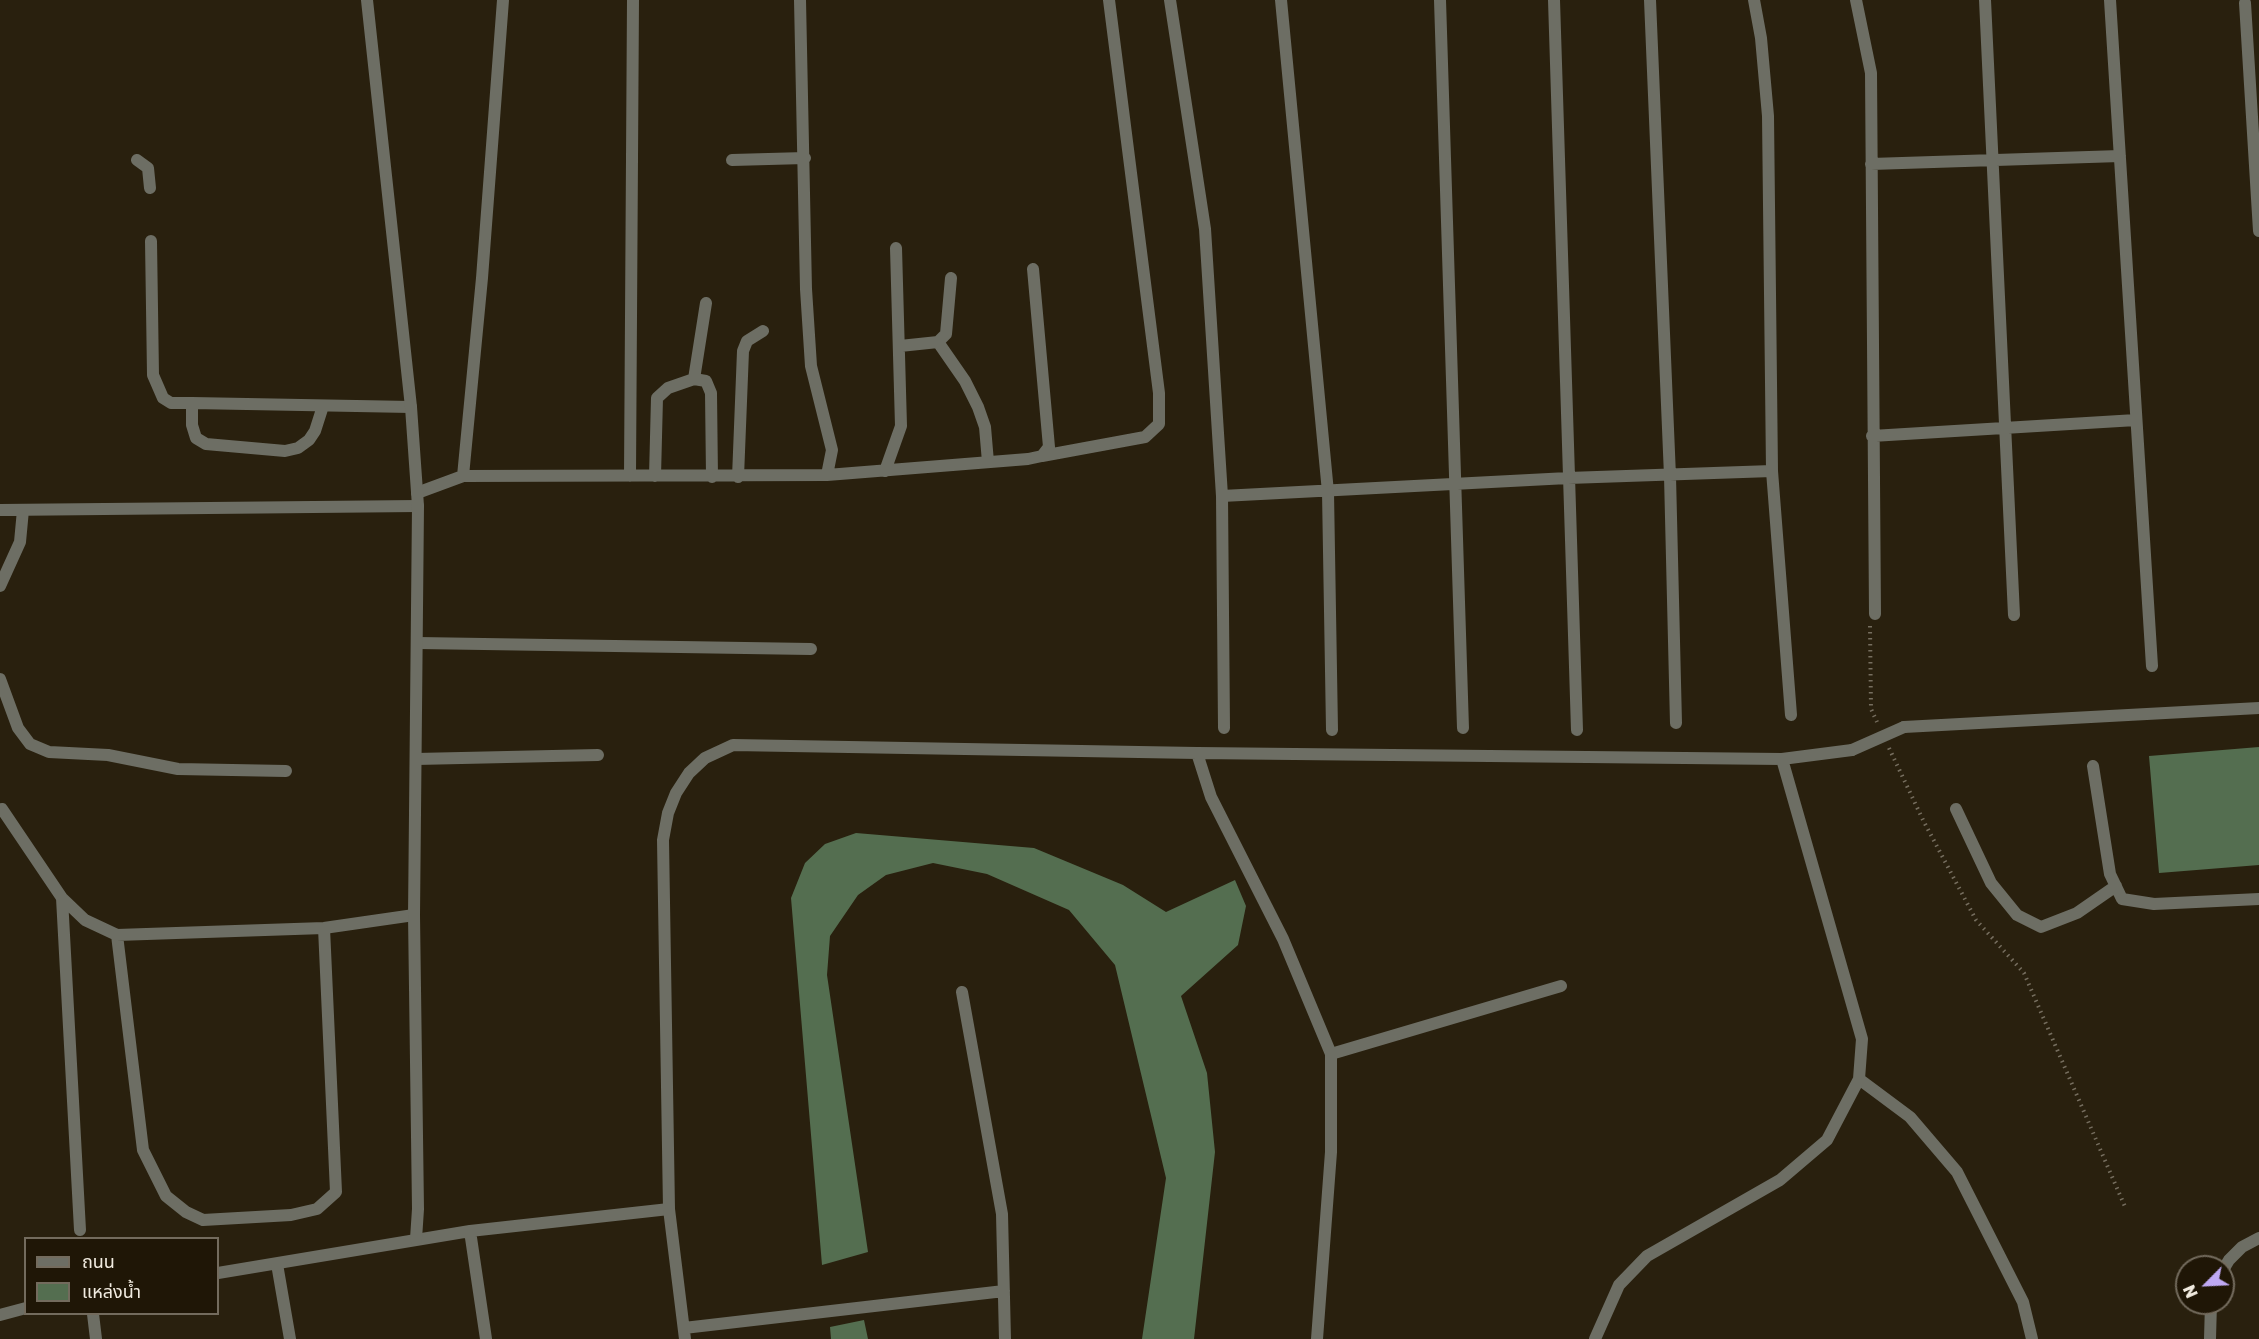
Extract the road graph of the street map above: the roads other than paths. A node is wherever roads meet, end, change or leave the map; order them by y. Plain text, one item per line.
1 (367, 0) edge
2 (503, 0) edge
3 (633, 0) edge
4 (800, 0) edge
5 (1109, 0) edge
6 (1170, 0) edge
7 (1281, 0) edge
8 (1440, 0) edge
9 (1554, 0) edge
10 (1650, 0) edge
11 (1754, 0) edge
12 (1856, 0) edge
13 (1985, 0) edge
14 (2110, 0) edge
15 (2246, 3) dead end
16 (2257, 149) edge
17 (2120, 156) junction
18 (805, 158) junction
19 (137, 160) dead end
20 (732, 160) dead end
21 (1993, 160) junction
22 (1871, 164) junction
23 (150, 188) dead end
24 (2259, 231) edge
25 (151, 241) dead end
26 (896, 248) dead end
27 (1033, 268) dead end
28 (951, 278) dead end
29 (706, 303) dead end
30 (763, 331) dead end
31 (938, 342) junction
32 (900, 346) junction
33 (694, 379) junction
34 (192, 403) junction
35 (323, 406) junction
36 (411, 407) junction
37 (2136, 420) junction
38 (2005, 428) junction
39 (1872, 436) junction
40 (1042, 456) junction
41 (988, 462) junction
42 (885, 471) junction
43 (1772, 471) junction
44 (463, 476) junction
45 (630, 476) junction
46 (655, 476) junction
47 (827, 476) junction
48 (1670, 476) junction
49 (712, 477) junction
50 (738, 477) junction
51 (1568, 478) junction
52 (1457, 485) junction
53 (1328, 492) junction
54 (1222, 496) junction
55 (417, 500) junction
56 (0, 510) edge
57 (23, 510) junction
58 (0, 586) edge
59 (1872, 614) road end
60 (2014, 615) dead end
61 (418, 643) junction
62 (811, 649) dead end
63 (2152, 666) dead end
64 (0, 679) edge
65 (2259, 708) edge
66 (1791, 715) dead end
67 (1676, 723) dead end
68 (1224, 728) dead end
69 (1463, 728) dead end
70 (1332, 730) dead end
71 (1577, 730) dead end
72 (1197, 753) junction
73 (598, 755) dead end
74 (416, 759) junction
75 (1782, 759) junction
76 (2093, 766) dead end
77 (286, 771) dead end
78 (2, 809) dead end
79 (1956, 809) dead end
80 (2116, 886) junction
81 (62, 898) junction
82 (2259, 899) edge
83 (414, 915) junction
84 (324, 928) junction
85 (117, 935) junction
86 (1561, 986) dead end
87 (962, 992) dead end
88 (1331, 1054) junction
89 (1859, 1079) junction
90 (669, 1209) junction
91 (80, 1230) dead end
92 (470, 1231) junction
93 (2259, 1238) edge
94 (416, 1239) junction
95 (2234, 1255) edge
96 (277, 1264) junction
97 (219, 1274) edge
98 (1004, 1291) junction
99 (24, 1308) edge
100 (0, 1314) edge
101 (93, 1315) edge
102 (2211, 1315) edge
103 (685, 1334) edge
104 (96, 1339) edge
105 (290, 1339) edge
106 (486, 1339) edge
107 (1005, 1339) edge
108 (1317, 1339) edge
109 (1595, 1339) edge
110 (2032, 1339) edge
111 (2210, 1339) edge

1 - 36 street
2 - 44 street
3 - 45 street
4 - 18 street
5 - 40 street
6 - 54 street
7 - 53 street
8 - 52 street
9 - 51 street
10 - 48 street
11 - 43 street
12 - 22 street
13 - 21 street
14 - 17 street
15 - 16 street
16 - 24 street
17 - 21 street
17 - 37 street
18 - 20 street
18 - 47 street
19 - 23 street
21 - 22 street
21 - 38 street
22 - 39 street
25 - 34 street
26 - 32 street
27 - 40 street
28 - 31 street
29 - 33 street
30 - 50 street
31 - 32 street
31 - 41 street
32 - 42 street
33 - 46 street
33 - 49 street
34 - 35 street
34 - 35 street
35 - 36 street
36 - 55 street
37 - 38 street
37 - 63 street
38 - 39 street
38 - 60 street
39 - 59 street
40 - 41 street
41 - 42 street
42 - 47 street
43 - 48 street
43 - 66 street
44 - 45 street
44 - 55 street
45 - 46 street
46 - 49 street
47 - 50 street
48 - 51 street
48 - 67 street
49 - 50 street
51 - 52 street
51 - 71 street
52 - 53 street
52 - 69 street
53 - 54 street
53 - 70 street
54 - 68 street
55 - 57 street
55 - 61 street
56 - 57 street
57 - 58 street
61 - 62 street
61 - 74 street
64 - 77 street
65 - 75 street, bridge
72 - 75 street
72 - 88 street
72 - 90 street
73 - 74 street
74 - 83 street
75 - 89 street
76 - 80 street
78 - 81 street
79 - 80 street
80 - 82 street
81 - 85 street
81 - 91 street
83 - 84 street
83 - 94 street
84 - 85 street
84 - 85 street
86 - 88 street
87 - 98 street
88 - 108 street
89 - 109 street
89 - 110 street
90 - 92 street
90 - 103 street
92 - 94 street
92 - 106 street
93 - 95 street
94 - 96 street
96 - 97 street
96 - 105 street
98 - 103 street
98 - 107 street
99 - 100 street
101 - 104 street
102 - 111 street

